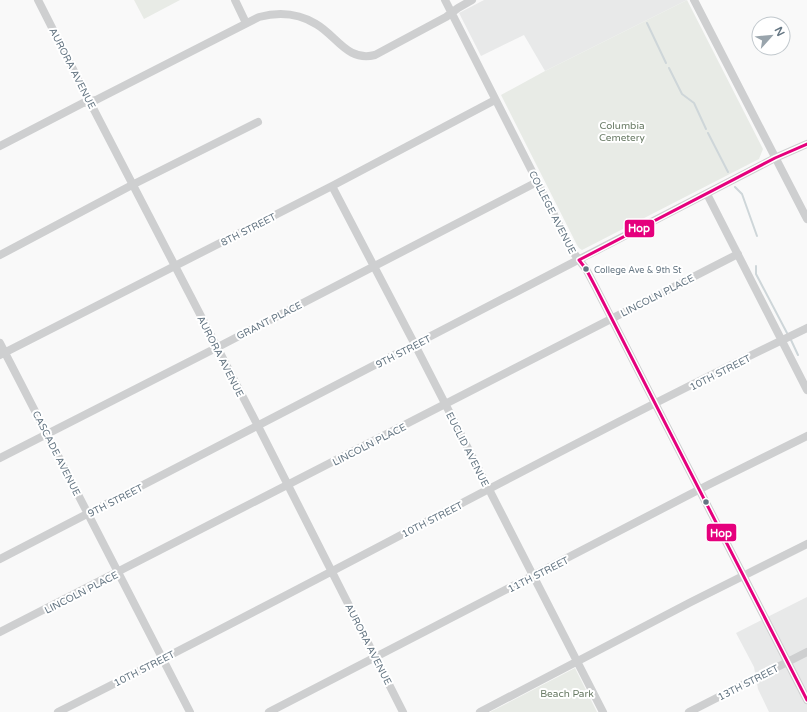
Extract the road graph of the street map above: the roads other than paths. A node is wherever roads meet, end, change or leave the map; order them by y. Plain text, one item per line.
1 (38, 0) edge
2 (234, 0) edge
3 (445, 0) edge
4 (472, 0) edge
5 (694, 0) edge
6 (451, 12) junction
7 (246, 23) junction
8 (495, 100) junction
9 (90, 102) junction
10 (258, 122) dead end
11 (807, 144) edge
12 (0, 146) edge
13 (776, 158) junction
14 (537, 182) junction
15 (132, 185) junction
16 (332, 186) junction
17 (707, 194) junction
18 (807, 219) edge
19 (738, 254) junction
20 (0, 255) edge
21 (579, 260) junction
22 (175, 266) junction
23 (374, 266) junction
24 (611, 319) junction
25 (807, 328) edge
26 (782, 341) junction
27 (0, 343) edge
28 (415, 345) junction
29 (216, 348) junction
30 (2, 354) edge
31 (807, 390) edge
32 (655, 404) junction
33 (445, 405) junction
34 (258, 426) junction
35 (47, 433) junction
36 (807, 436) edge
37 (0, 458) edge
38 (288, 485) junction
39 (489, 490) junction
40 (700, 490) junction
41 (88, 514) junction
42 (807, 544) edge
43 (0, 559) edge
44 (332, 571) junction
45 (118, 573) junction
46 (533, 576) junction
47 (744, 576) junction
48 (0, 632) edge
49 (807, 652) edge
50 (375, 657) junction
51 (163, 659) junction
52 (578, 661) junction
53 (788, 662) junction
54 (807, 700) edge
55 (58, 712) edge
56 (190, 712) edge
57 (269, 712) edge
58 (403, 712) edge
59 (480, 712) edge
60 (603, 712) edge
61 (689, 712) edge

1 - 9 street, AURORA AVENUE
2 - 7 street
3 - 6 street, COLLEGE AVENUE
4 - 6 street
5 - 13 street
6 - 7 street
6 - 8 street, COLLEGE AVENUE
7 - 9 street
8 - 14 street, COLLEGE AVENUE
8 - 16 street, 8TH STREET
9 - 12 street
9 - 15 street, AURORA AVENUE
10 - 15 street
11 - 13 street, 9TH STREET
13 - 17 street, 9TH STREET
13 - 18 street
14 - 21 street, COLLEGE AVENUE
14 - 23 street, GRANT PLACE
15 - 20 street
15 - 22 street, AURORA AVENUE
16 - 22 street, 8TH STREET
16 - 23 street, EUCLID AVENUE
17 - 19 street
17 - 21 street, 9TH STREET
19 - 24 street, LINCOLN PLACE
19 - 26 street
21 - 24 street, COLLEGE AVENUE
21 - 28 street, 9TH STREET
22 - 29 street, AURORA AVENUE
22 - 30 street, 8TH STREET
23 - 28 street, EUCLID AVENUE
23 - 29 street, GRANT PLACE
24 - 32 street, COLLEGE AVENUE
24 - 33 street, LINCOLN PLACE
25 - 26 street, 10TH STREET
26 - 31 street
26 - 32 street, 10TH STREET
27 - 30 street, CASCADE AVENUE
28 - 33 street, EUCLID AVENUE
28 - 34 street, 9TH STREET
29 - 34 street, AURORA AVENUE
29 - 35 street, GRANT PLACE
30 - 35 street, CASCADE AVENUE
32 - 39 street, 10TH STREET
32 - 40 street, COLLEGE AVENUE
33 - 38 street, LINCOLN PLACE
33 - 39 street, EUCLID AVENUE
34 - 38 street, AURORA AVENUE
34 - 41 street, 9TH STREET
35 - 37 street, GRANT PLACE
35 - 41 street, CASCADE AVENUE
36 - 40 street, 11TH STREET
38 - 44 street, AURORA AVENUE
38 - 45 street, LINCOLN PLACE
39 - 44 street, 10TH STREET
39 - 46 street, EUCLID AVENUE
40 - 46 street, 11TH STREET
40 - 47 street, COLLEGE AVENUE
41 - 43 street, 9TH STREET
41 - 45 street, CASCADE AVENUE
42 - 47 street
44 - 50 street, AURORA AVENUE
44 - 51 street, 10TH STREET
45 - 48 street, LINCOLN PLACE
45 - 51 street, CASCADE AVENUE
46 - 50 street, 11TH STREET
46 - 52 street, EUCLID AVENUE
47 - 52 street
47 - 53 street, COLLEGE AVENUE
49 - 53 street, 13TH STREET
50 - 57 street, 11TH STREET
50 - 58 street, AURORA AVENUE
51 - 55 street, 10TH STREET
51 - 56 street, CASCADE AVENUE
52 - 59 street
52 - 60 street, EUCLID AVENUE
53 - 54 street, COLLEGE AVENUE
53 - 61 street, 13TH STREET

